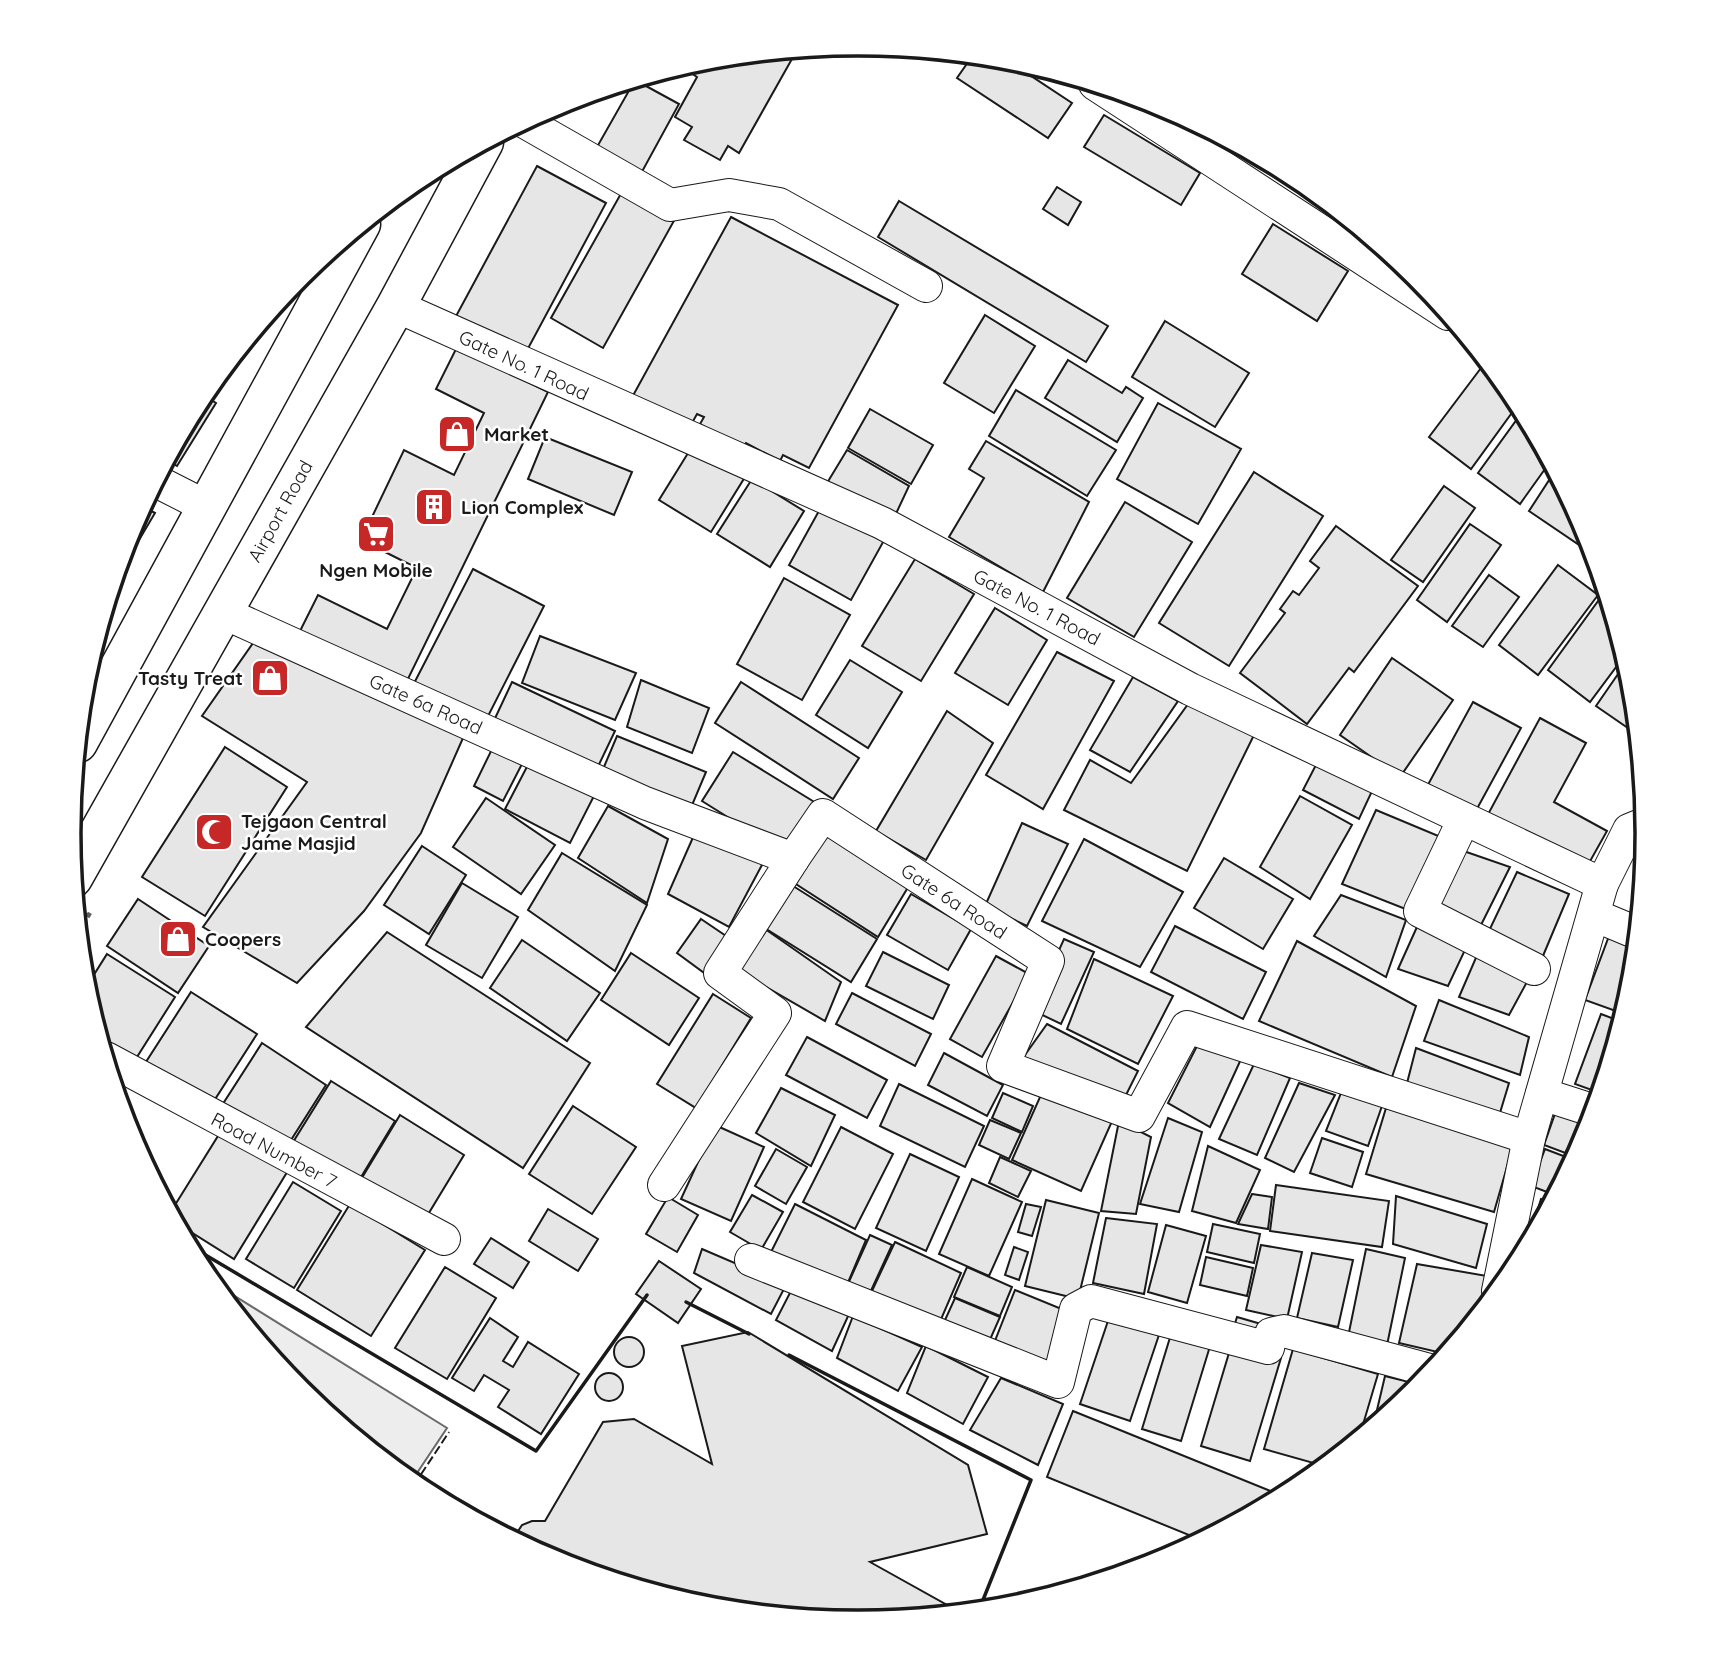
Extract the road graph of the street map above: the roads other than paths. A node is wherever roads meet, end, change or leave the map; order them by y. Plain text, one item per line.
1 (1125, 103) edge
2 (534, 127) edge
3 (476, 156) edge
4 (349, 246) edge
5 (926, 286) dead end
6 (1415, 293) edge
7 (396, 306) junction
8 (163, 485) edge
9 (207, 507) junction
10 (223, 612) junction
11 (91, 711) edge
12 (1464, 819) junction
13 (1635, 828) edge
14 (793, 859) junction
15 (82, 862) edge
16 (1602, 884) junction
17 (1594, 915) junction
18 (1628, 929) edge
19 (1534, 969) dead end
20 (116, 1063) edge
21 (1542, 1094) junction
22 (1585, 1108) edge
23 (1529, 1138) junction
24 (664, 1185) dead end
25 (444, 1239) dead end
26 (751, 1260) dead end
27 (1503, 1266) edge
28 (1421, 1367) edge

1 - 6 street
2 - 5 street
3 - 7 highway, Airport Road
4 - 9 highway
7 - 10 highway, Airport Road
7 - 12 street, Gate No. 1 Road
8 - 9 street
9 - 11 highway
10 - 14 street, Gate 6a Road
10 - 15 highway, Airport Road
12 - 16 street, Gate No. 1 Road
12 - 19 street
13 - 16 street
14 - 23 street, Gate 6a Road
14 - 24 street
16 - 17 street
17 - 18 street
17 - 21 street
20 - 25 street, Road Number 7
21 - 22 street
21 - 23 street
23 - 27 street
26 - 28 street

